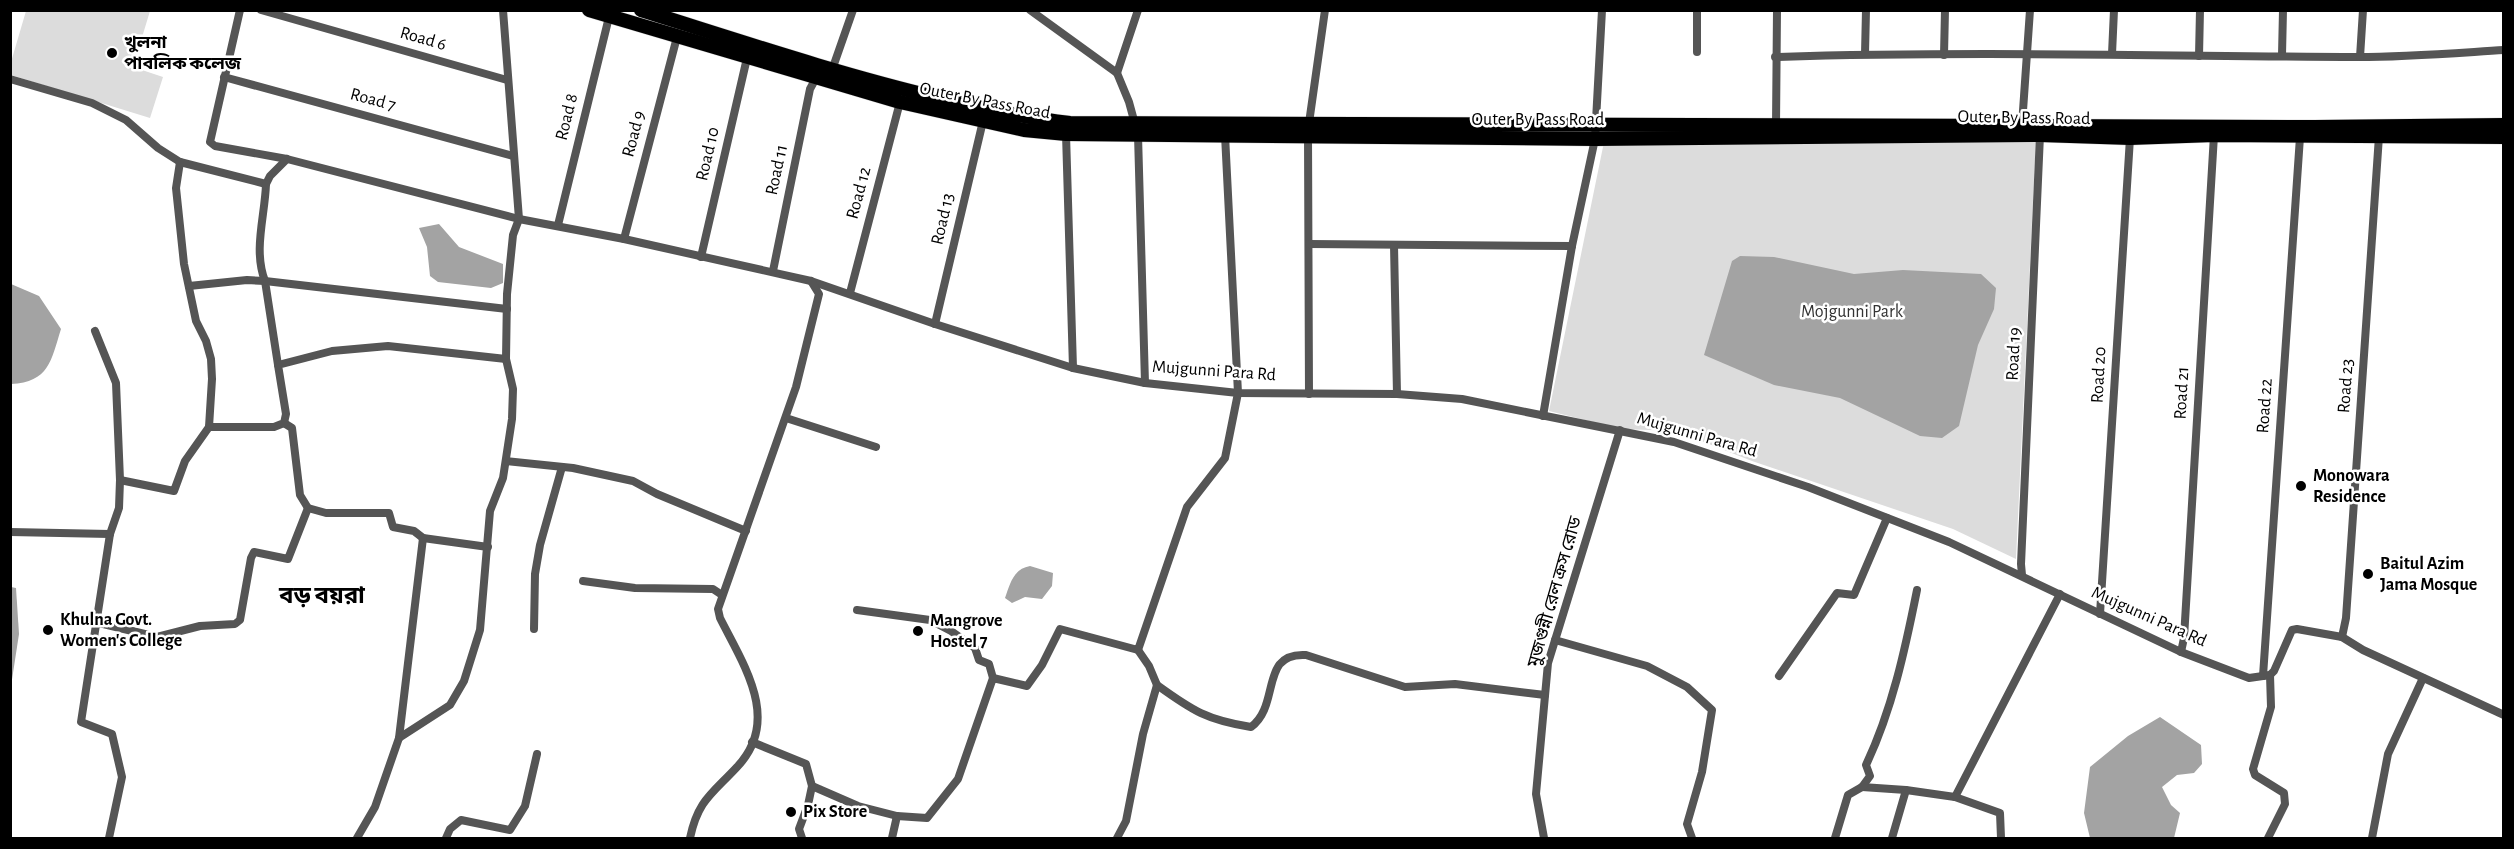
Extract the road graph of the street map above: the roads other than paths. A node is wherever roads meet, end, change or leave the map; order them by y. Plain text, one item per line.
1 (240, 10) edge
2 (261, 10) edge
3 (503, 10) edge
4 (589, 10) edge
5 (640, 10) edge
6 (853, 10) edge
7 (1030, 10) edge
8 (1138, 10) edge
9 (1325, 10) edge
10 (1602, 10) edge
11 (1697, 10) edge
12 (1777, 10) edge
13 (1866, 10) edge
14 (1945, 10) edge
15 (2030, 10) edge
16 (2114, 10) edge
17 (2200, 10) edge
18 (2283, 10) edge
19 (2363, 10) edge
20 (609, 17) junction
21 (677, 37) junction
22 (2504, 50) edge
23 (1697, 52) dead end
24 (1865, 54) junction
25 (2112, 54) junction
26 (1944, 55) junction
27 (2027, 55) junction
28 (2282, 55) junction
29 (2199, 56) junction
30 (1775, 57) junction
31 (2360, 57) junction
32 (747, 58) junction
33 (832, 70) junction
34 (1117, 73) junction
35 (224, 77) junction
36 (816, 78) junction
37 (10, 79) edge
38 (507, 80) junction
39 (900, 102) junction
40 (983, 121) junction
41 (1776, 125) junction
42 (2022, 125) junction
43 (2504, 125) edge
44 (1137, 129) junction
45 (1308, 129) junction
46 (1595, 132) junction
47 (1066, 134) junction
48 (1225, 135) junction
49 (2040, 135) junction
50 (2214, 135) junction
51 (2379, 136) junction
52 (2300, 137) junction
53 (2504, 137) edge
54 (2130, 138) junction
55 (513, 156) junction
56 (287, 159) junction
57 (180, 162) junction
58 (266, 184) junction
59 (519, 219) junction
60 (558, 225) junction
61 (624, 239) junction
62 (1309, 244) junction
63 (1394, 245) junction
64 (1572, 246) junction
65 (701, 256) junction
66 (773, 271) junction
67 (265, 281) junction
68 (811, 281) junction
69 (189, 286) junction
70 (850, 293) junction
71 (507, 309) junction
72 (935, 324) junction
73 (95, 331) dead end
74 (506, 359) junction
75 (278, 365) junction
76 (1073, 368) junction
77 (1144, 383) junction
78 (1238, 393) junction
79 (1309, 394) junction
80 (1397, 394) junction
81 (1543, 416) junction
82 (786, 418) junction
83 (284, 423) junction
84 (209, 427) junction
85 (1620, 430) junction
86 (876, 447) dead end
87 (506, 460) junction
88 (562, 467) junction
89 (120, 480) junction
90 (308, 508) junction
91 (1887, 518) junction
92 (746, 531) junction
93 (10, 532) edge
94 (110, 534) junction
95 (423, 538) junction
96 (488, 546) junction
97 (2022, 575) junction
98 (583, 581) dead end
99 (1917, 590) dead end
100 (2060, 594) junction
101 (722, 595) junction
102 (857, 610) dead end
103 (2100, 614) junction
104 (95, 622) junction
105 (534, 628) dead end
106 (2342, 637) junction
107 (1555, 640) junction
108 (1138, 650) junction
109 (2181, 651) junction
110 (1779, 676) dead end
111 (2267, 676) junction
112 (993, 678) junction
113 (2423, 678) junction
114 (1156, 685) junction
115 (1545, 695) junction
116 (2504, 715) edge
117 (399, 738) junction
118 (752, 742) junction
119 (537, 754) dead end
120 (812, 786) junction
121 (1862, 787) junction
122 (1906, 790) junction
123 (1955, 797) junction
124 (897, 816) junction
125 (109, 838) edge
126 (357, 838) edge
127 (446, 838) edge
128 (690, 838) edge
129 (802, 838) edge
130 (892, 838) edge
131 (1117, 838) edge
132 (1544, 838) edge
133 (1692, 838) edge
134 (1835, 838) edge
135 (1892, 838) edge
136 (2001, 838) edge
137 (2268, 838) edge
138 (2372, 838) edge

1 - 35 street
2 - 38 street, Road 6
3 - 38 street
4 - 20 main road, Outer By Pass Road
5 - 33 main road, Outer By Pass Road
6 - 33 street
7 - 34 street
8 - 34 street
9 - 45 street
10 - 46 street
11 - 23 street
12 - 30 street
13 - 24 street
14 - 26 street
15 - 27 street
16 - 25 street
17 - 29 street
18 - 28 street
19 - 31 street
20 - 21 main road, Outer By Pass Road
20 - 60 street, Road 8
21 - 32 main road, Outer By Pass Road
21 - 61 street, Road 9
22 - 31 street
24 - 26 street
24 - 30 street
25 - 27 street
25 - 29 street
26 - 27 street
27 - 42 street
28 - 29 street
28 - 31 street
30 - 41 street
32 - 36 main road, Outer By Pass Road
32 - 65 street, Road 10
33 - 44 main road, Outer By Pass Road
34 - 44 street
35 - 55 street, Road 7
35 - 56 street, Mujgunni Para Rd
36 - 39 main road, Outer By Pass Road
36 - 66 street, Road 11
37 - 57 street
38 - 55 street
39 - 40 main road, Outer By Pass Road
39 - 70 street, Road 12
40 - 47 main road, Outer By Pass Road
40 - 72 street, Road 13
41 - 42 main road, Outer By Pass Road
41 - 46 main road, Outer By Pass Road
42 - 43 main road, Outer By Pass Road
44 - 45 main road, Outer By Pass Road
44 - 47 main road, Outer By Pass Road
44 - 48 main road, Outer By Pass Road
44 - 77 street
45 - 46 main road, Outer By Pass Road
45 - 48 main road, Outer By Pass Road
45 - 62 street
46 - 49 main road, Outer By Pass Road
46 - 64 street
47 - 76 street
48 - 78 street
49 - 54 main road, Outer By Pass Road
49 - 97 street, Road 19
50 - 52 main road, Outer By Pass Road
50 - 54 main road, Outer By Pass Road
50 - 109 street, Road 21
51 - 52 main road, Outer By Pass Road
51 - 53 main road, Outer By Pass Road
51 - 106 street, Road 23
52 - 111 street, Road 22
54 - 103 street, Road 20
55 - 59 street
56 - 58 street
56 - 59 street, Mujgunni Para Rd
57 - 58 street
57 - 69 street
58 - 67 street
59 - 60 street, Mujgunni Para Rd
59 - 71 street
60 - 61 street, Mujgunni Para Rd
61 - 65 street, Mujgunni Para Rd
62 - 63 street
62 - 79 street
63 - 64 street
63 - 80 street
64 - 81 street
65 - 66 street, Mujgunni Para Rd
66 - 68 street, Mujgunni Para Rd
67 - 69 street
67 - 71 street
67 - 75 street
68 - 70 street, Mujgunni Para Rd
68 - 82 street
69 - 84 street
70 - 72 street, Mujgunni Para Rd
71 - 74 street
72 - 76 street, Mujgunni Para Rd
73 - 89 street
74 - 75 street
74 - 87 street
75 - 83 street
76 - 77 street, Mujgunni Para Rd
77 - 78 street, Mujgunni Para Rd
78 - 79 street, Mujgunni Para Rd
78 - 108 street
79 - 80 street, Mujgunni Para Rd
80 - 81 street, Mujgunni Para Rd
81 - 85 street, Mujgunni Para Rd
82 - 86 street
82 - 92 street
83 - 84 street
83 - 90 street
84 - 89 street
85 - 91 street, Mujgunni Para Rd
85 - 107 street, মুজগুন্নী রেল ক্রস রোড
87 - 88 street
87 - 96 street
88 - 92 street
88 - 105 street
89 - 94 street
90 - 95 street
90 - 104 street
91 - 97 street, Mujgunni Para Rd
91 - 110 street
92 - 101 street
93 - 94 street
94 - 104 street
95 - 96 street
95 - 117 street
96 - 117 street
97 - 100 street, Mujgunni Para Rd
98 - 101 street
99 - 121 street
100 - 103 street, Mujgunni Para Rd
100 - 123 street
101 - 118 street
102 - 112 street
103 - 109 street, Mujgunni Para Rd
104 - 125 street
106 - 111 street
106 - 113 street
107 - 115 street, মুজগুন্নী রেল ক্রস রোড
107 - 133 street
108 - 112 street
108 - 114 street
109 - 111 street, Mujgunni Para Rd
111 - 137 street, Road 22
112 - 124 street
113 - 116 street
113 - 138 street
114 - 115 street
114 - 131 street
115 - 132 street, মুজগুন্নী রেল ক্রস রোড
117 - 126 street
118 - 120 street
118 - 128 street
119 - 127 street
120 - 124 street
120 - 129 street
121 - 122 street
121 - 134 street
122 - 123 street
122 - 135 street
123 - 136 street
124 - 130 street

